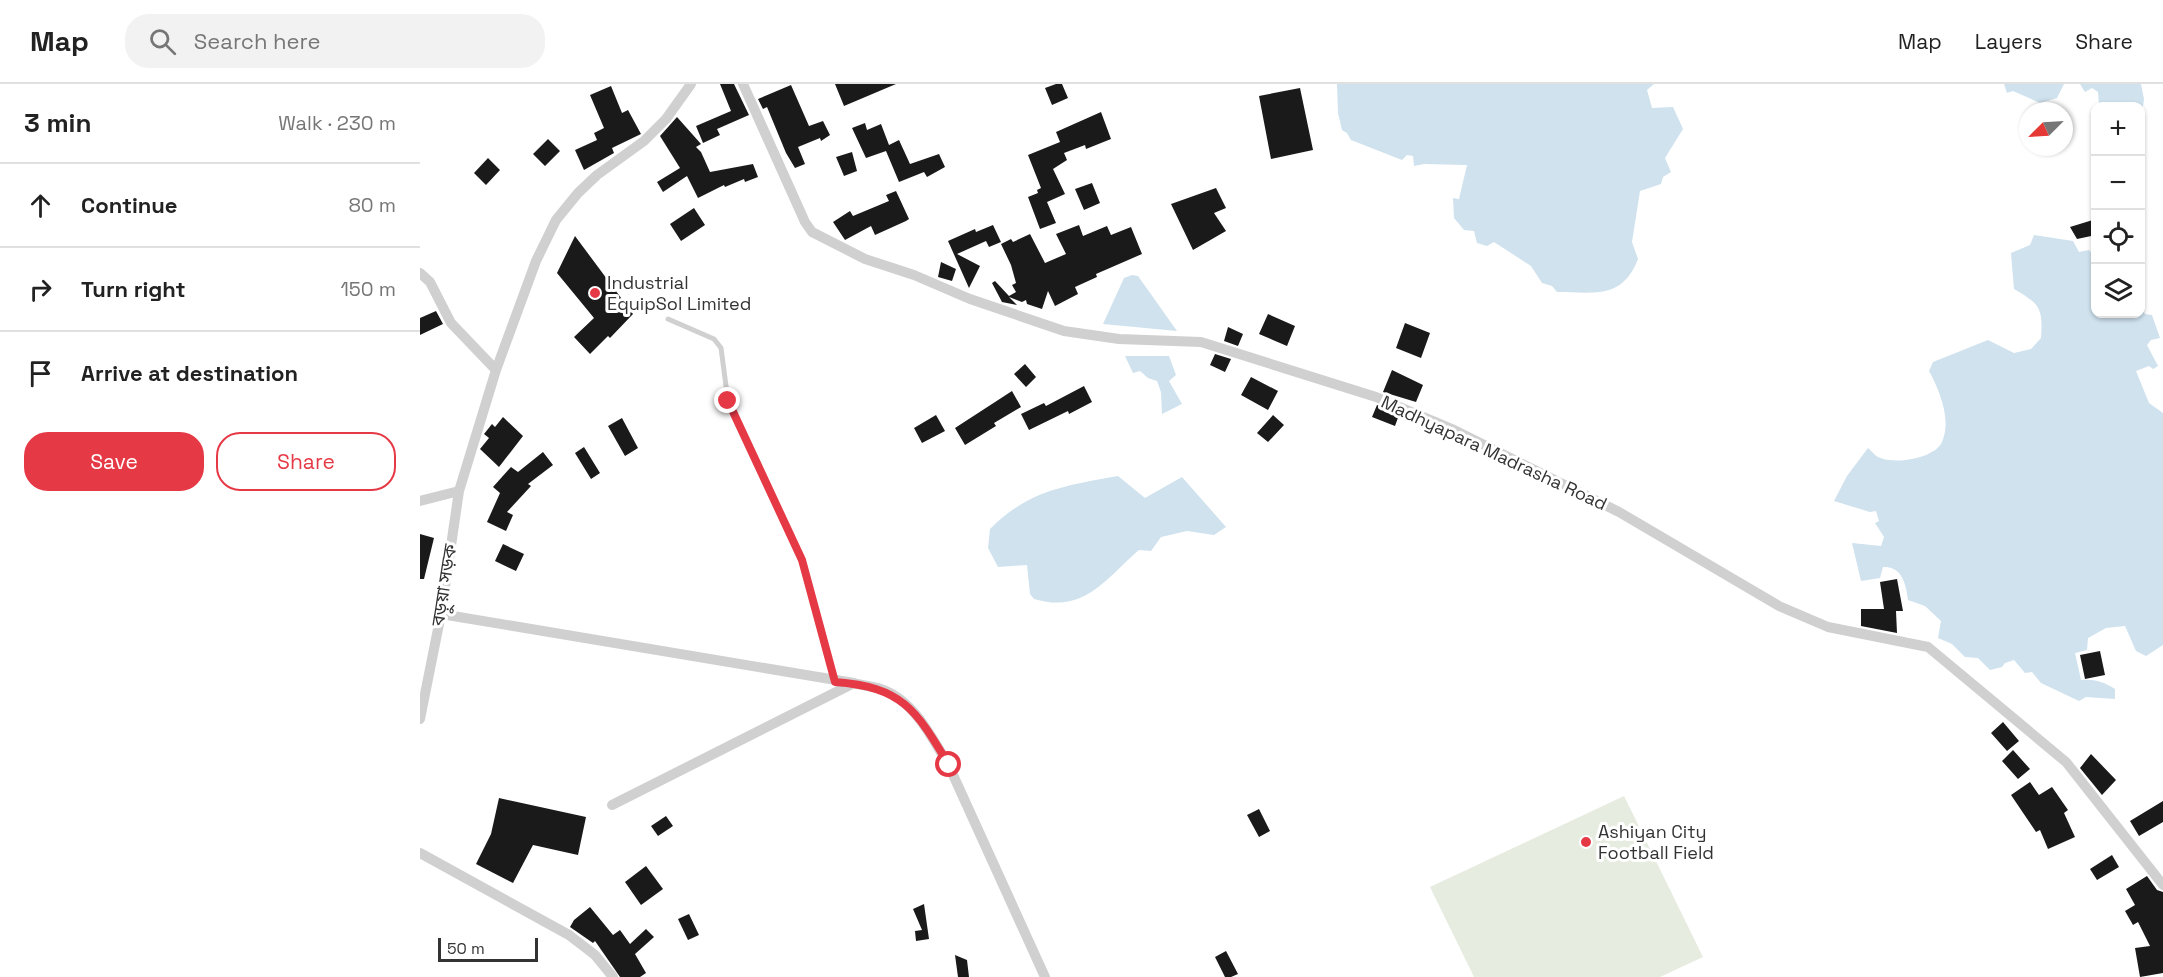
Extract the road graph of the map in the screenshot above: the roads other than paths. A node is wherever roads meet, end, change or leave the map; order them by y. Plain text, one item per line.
1 (691, 84) edge
2 (743, 84) edge
3 (420, 273) edge
4 (668, 319) dead end
5 (496, 369) junction
6 (459, 491) junction
7 (420, 501) edge
8 (441, 614) junction
9 (835, 682) junction
10 (854, 683) junction
11 (420, 719) edge
12 (612, 805) dead end
13 (420, 853) edge
14 (2163, 885) edge
15 (612, 977) edge
16 (1045, 977) edge

1 - 5 street, বড়ুয়া সড়ক
2 - 14 street, Madhyapara Madrasha Road
3 - 5 street
4 - 9 lane
5 - 6 street, বড়ুয়া সড়ক
6 - 7 street
6 - 8 street, বড়ুয়া সড়ক
8 - 9 street
8 - 11 street, বড়ুয়া সড়ক
9 - 10 street
10 - 12 street
10 - 16 street
13 - 15 street

